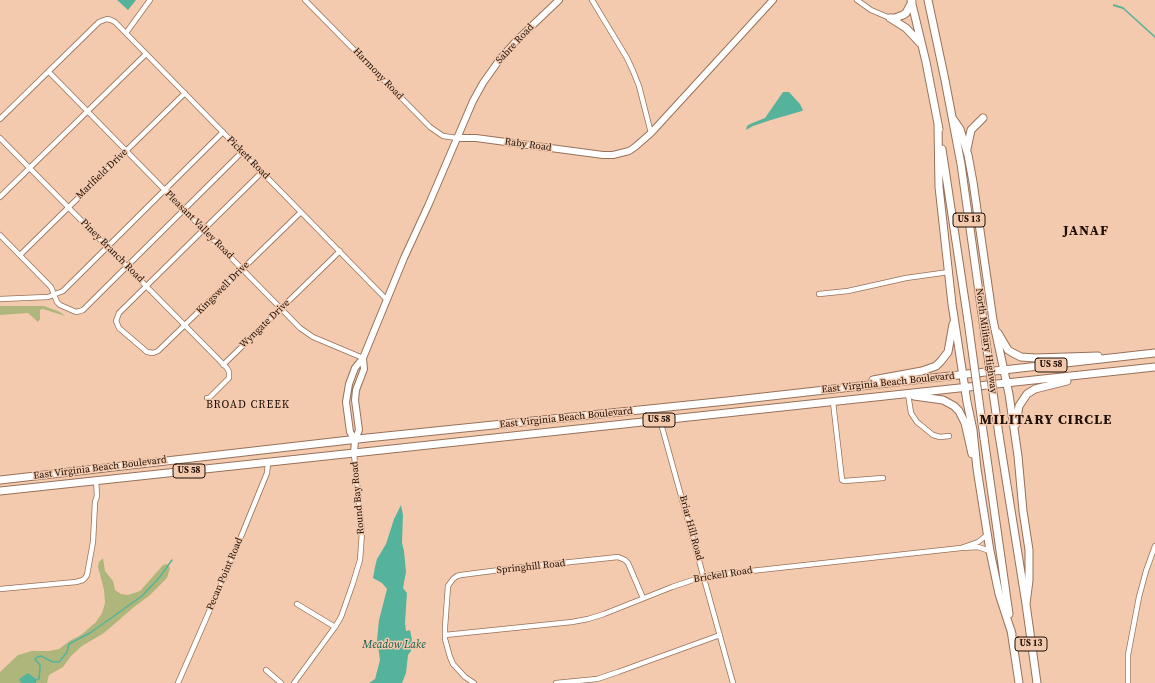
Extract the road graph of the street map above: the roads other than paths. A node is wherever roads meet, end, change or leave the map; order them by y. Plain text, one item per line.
1 (150, 0) edge
2 (305, 0) edge
3 (559, 0) edge
4 (592, 0) edge
5 (773, 0) edge
6 (857, 0) edge
7 (928, 0) edge
8 (912, 1) edge
9 (890, 18) junction
10 (126, 33) junction
11 (922, 46) junction
12 (146, 54) junction
13 (49, 72) junction
14 (185, 93) junction
15 (87, 111) junction
16 (983, 118) dead end
17 (0, 119) edge
18 (953, 119) junction
19 (938, 126) junction
20 (223, 132) junction
21 (651, 133) junction
22 (0, 138) edge
23 (457, 138) junction
24 (126, 151) junction
25 (242, 152) junction
26 (968, 155) junction
27 (29, 168) junction
28 (262, 172) junction
29 (165, 190) junction
30 (0, 197) edge
31 (68, 207) junction
32 (184, 210) junction
33 (301, 212) junction
34 (204, 230) junction
35 (0, 235) edge
36 (107, 247) junction
37 (340, 251) junction
38 (20, 255) junction
39 (127, 266) junction
40 (243, 269) junction
41 (949, 272) junction
42 (146, 286) junction
43 (819, 294) dead end
44 (54, 295) junction
45 (0, 299) edge
46 (386, 300) junction
47 (281, 308) junction
48 (954, 316) junction
49 (993, 320) junction
50 (184, 326) junction
51 (1155, 353) edge
52 (1130, 356) junction
53 (363, 358) junction
54 (223, 365) junction
55 (1155, 367) edge
56 (1004, 370) junction
57 (1093, 374) junction
58 (962, 375) junction
59 (1006, 383) junction
60 (854, 386) junction
61 (964, 388) junction
62 (908, 394) junction
63 (207, 398) dead end
64 (833, 402) junction
65 (660, 420) junction
66 (1014, 435) junction
67 (949, 436) dead end
68 (354, 440) junction
69 (354, 454) junction
70 (268, 463) junction
71 (883, 478) dead end
72 (0, 480) edge
73 (96, 480) junction
74 (0, 491) edge
75 (981, 497) junction
76 (987, 535) junction
77 (1155, 546) edge
78 (961, 548) junction
79 (990, 551) junction
80 (705, 576) junction
81 (0, 589) edge
82 (643, 598) junction
83 (297, 604) dead end
84 (1026, 604) junction
85 (335, 627) junction
86 (1012, 634) junction
87 (445, 635) junction
88 (720, 636) junction
89 (266, 670) dead end
90 (178, 683) edge
91 (281, 683) edge
92 (294, 683) edge
93 (474, 683) edge
94 (556, 683) edge
95 (733, 683) edge
96 (1019, 683) edge
97 (1037, 683) edge
98 (1127, 683) edge

1 - 10 street
2 - 23 street, Harmony Road
3 - 23 street, Sabre Road
4 - 21 street
5 - 21 street, Raby Road
6 - 9 street
7 - 18 main road, North Military Highway / US 13
8 - 9 main road
8 - 11 main road, North Military Highway / US 13
9 - 11 main road
10 - 12 street, Pickett Road
10 - 13 street, Pickett Road
11 - 19 main road, North Military Highway / US 13
12 - 14 street, Pickett Road
12 - 15 street
13 - 15 street, Pleasant Valley Road
13 - 17 street
14 - 20 street, Pickett Road
14 - 24 street, Marlfield Drive
15 - 24 street, Pleasant Valley Road
15 - 27 street
16 - 26 main road
18 - 26 main road
18 - 84 main road, North Military Highway / US 13, bridge
19 - 41 main road
19 - 86 main road, North Military Highway / US 13, bridge
20 - 25 street, Pickett Road
20 - 29 street
21 - 23 street, Raby Road
22 - 27 street, Piney Branch Road
23 - 46 street
24 - 29 street, Pleasant Valley Road
24 - 31 street, Marlfield Drive
25 - 28 street, Pickett Road
25 - 32 street
26 - 49 main road
27 - 30 street
27 - 31 street, Piney Branch Road
28 - 33 street, Pickett Road
28 - 34 street
29 - 32 street, Pleasant Valley Road
29 - 36 street
31 - 36 street, Piney Branch Road
31 - 38 street, Marlfield Drive
32 - 34 street, Pleasant Valley Road
32 - 39 street
33 - 37 street, Pickett Road
33 - 40 street, Kingswell Drive
34 - 40 street, Pleasant Valley Road
34 - 42 street
35 - 38 street
36 - 39 street, Piney Branch Road
36 - 44 street
37 - 46 street, Pickett Road
37 - 47 street, Wyngate Drive
38 - 44 street
39 - 42 street, Piney Branch Road
39 - 44 street
40 - 47 street, Pleasant Valley Road
40 - 50 street, Kingswell Drive
41 - 43 street
41 - 48 main road
42 - 50 street, Piney Branch Road
42 - 50 street, Kingswell Drive
44 - 45 street
46 - 53 street
47 - 53 street, Pleasant Valley Road
47 - 54 street, Wyngate Drive
48 - 58 main road
48 - 60 main road
49 - 52 main road
49 - 56 main road
50 - 54 street, Piney Branch Road
51 - 52 main road, East Virginia Beach Boulevard / US 58
52 - 56 main road, East Virginia Beach Boulevard / US 58
53 - 68 street
54 - 63 street
55 - 57 main road, East Virginia Beach Boulevard / US 58
56 - 58 main road, East Virginia Beach Boulevard / US 58
56 - 59 main road
57 - 59 main road, East Virginia Beach Boulevard / US 58
57 - 66 main road
58 - 60 main road, East Virginia Beach Boulevard / US 58
58 - 61 main road
59 - 61 main road, East Virginia Beach Boulevard / US 58
59 - 66 main road
60 - 68 main road, East Virginia Beach Boulevard / US 58
61 - 62 main road, East Virginia Beach Boulevard / US 58
61 - 75 main road
62 - 64 main road, East Virginia Beach Boulevard / US 58
62 - 67 street
62 - 75 main road
64 - 65 main road, East Virginia Beach Boulevard / US 58
64 - 71 street
65 - 69 main road, East Virginia Beach Boulevard / US 58
65 - 80 street, Briar Hill Road
66 - 84 main road
68 - 69 street, Round Bay Road
68 - 72 main road, East Virginia Beach Boulevard / US 58
69 - 70 main road, East Virginia Beach Boulevard / US 58
69 - 85 street, Round Bay Road
70 - 73 main road, East Virginia Beach Boulevard / US 58
70 - 90 street, Pecan Point Road
73 - 74 main road, East Virginia Beach Boulevard / US 58
73 - 81 street
75 - 76 main road
76 - 78 street, Brickell Road
76 - 79 main road
77 - 98 street
78 - 79 street, Brickell Road
78 - 80 street, Brickell Road
79 - 86 main road
80 - 82 street, Brickell Road
80 - 88 street, Briar Hill Road
82 - 87 street, Brickell Road
82 - 87 street, Springhill Road
83 - 85 street
84 - 97 main road, North Military Highway / US 13
85 - 92 street, Round Bay Road
86 - 96 main road, North Military Highway / US 13
87 - 93 street, Springhill Road
88 - 94 street
88 - 95 street, Briar Hill Road
89 - 91 street

